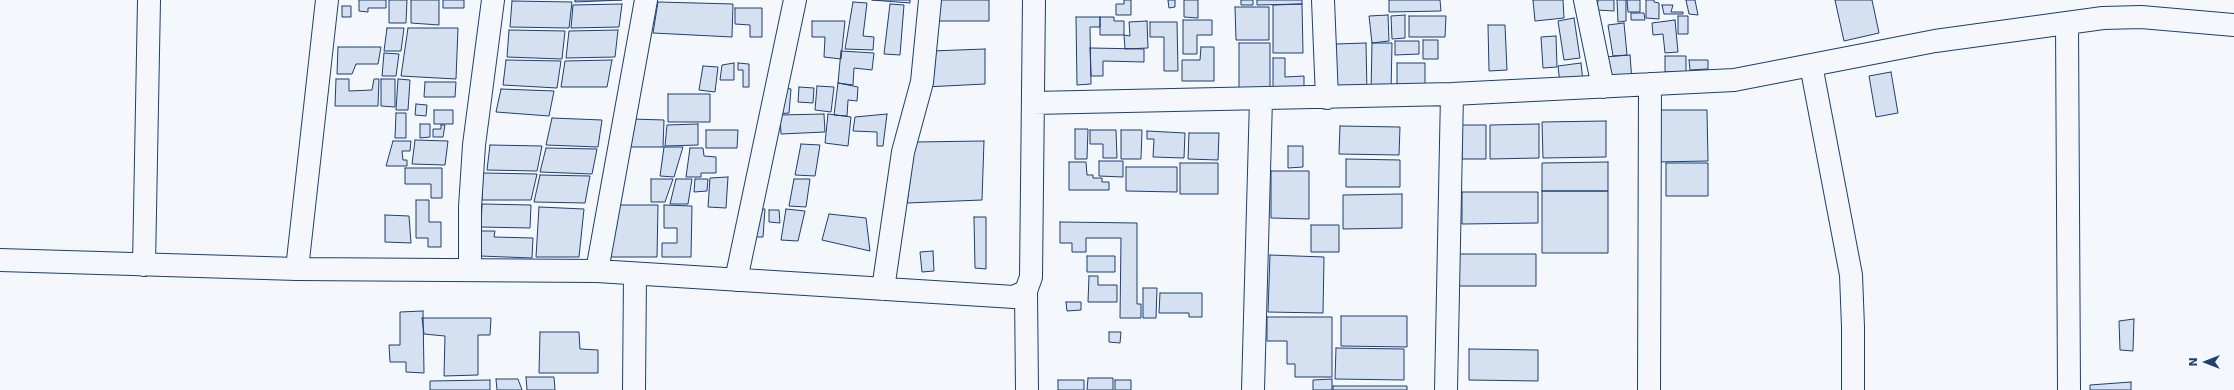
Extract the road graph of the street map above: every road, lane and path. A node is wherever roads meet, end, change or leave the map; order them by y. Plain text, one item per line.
1 (149, 0) edge
2 (327, 0) edge
3 (493, 0) edge
4 (646, 0) edge
5 (795, 0) edge
6 (930, 0) edge
7 (1034, 0) edge
8 (1323, 0) edge
9 (1585, 0) edge
10 (2067, 23) junction
11 (2234, 24) edge
12 (1811, 65) junction
13 (1650, 84) junction
14 (1603, 87) junction
15 (1452, 94) junction
16 (1327, 98) junction
17 (1260, 99) junction
18 (1033, 104) junction
19 (0, 260) edge
20 (144, 264) junction
21 (296, 269) junction
22 (470, 270) junction
23 (597, 271) junction
24 (635, 274) junction
25 (736, 280) junction
26 (883, 289) junction
27 (1026, 291) junction
28 (634, 390) edge
29 (1026, 390) edge
30 (1253, 390) edge
31 (1446, 390) edge
32 (1649, 390) edge
33 (1853, 390) edge
34 (2069, 390) edge

1 - 20 street
2 - 21 street
3 - 22 street
4 - 23 street
5 - 25 street
6 - 26 street
7 - 18 street
8 - 16 street
9 - 14 street
10 - 11 street
10 - 12 street
10 - 34 street
12 - 13 street
12 - 33 street
13 - 14 street
13 - 32 street
14 - 15 street
15 - 16 street
15 - 31 street
16 - 17 street
17 - 18 street
17 - 30 street
18 - 27 street
19 - 20 street
20 - 21 street
21 - 22 street
22 - 23 street
23 - 24 street
24 - 25 street
24 - 28 street
25 - 26 street
26 - 27 street
27 - 29 street

